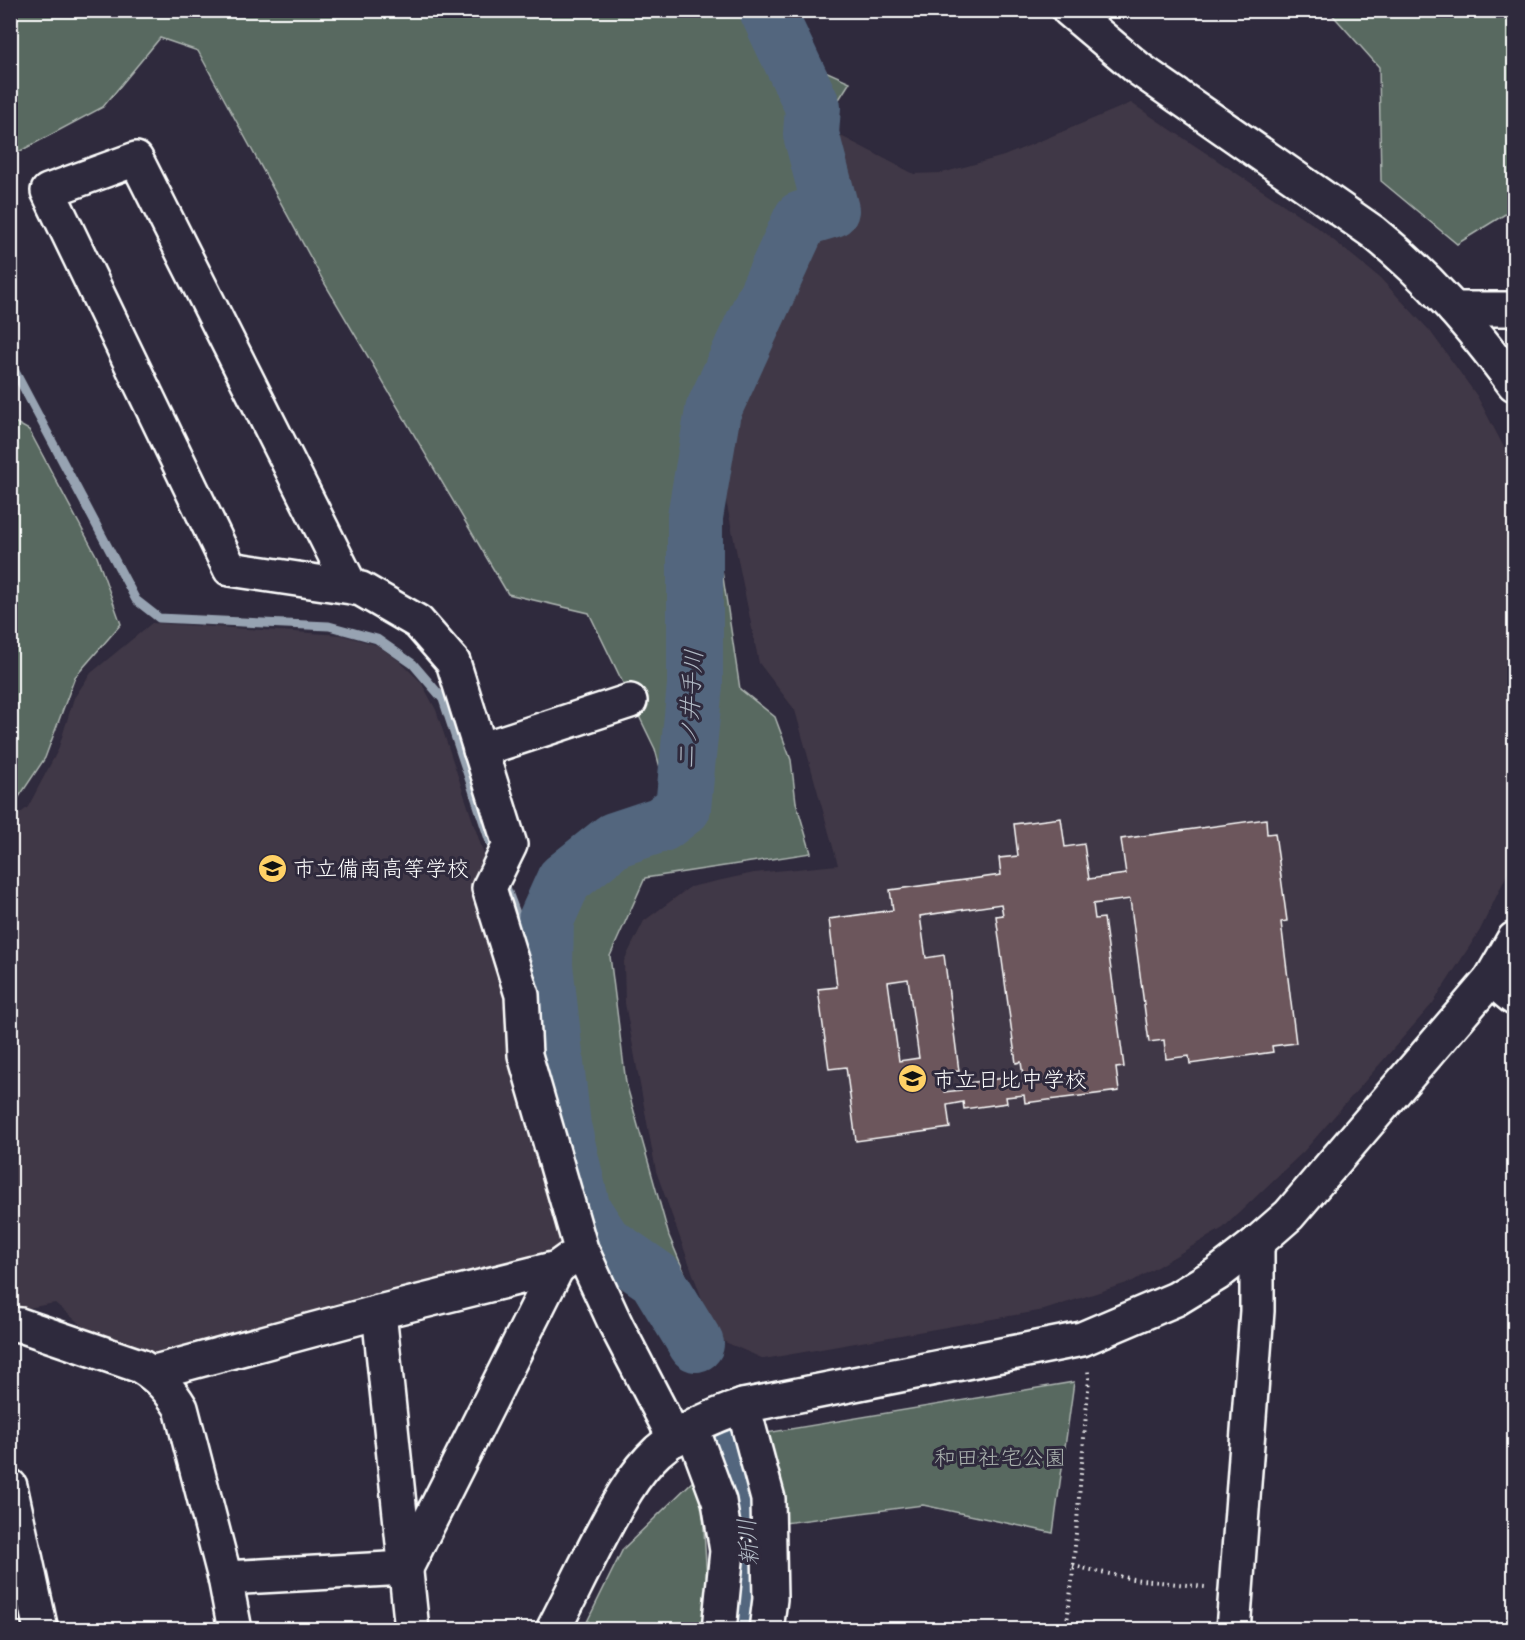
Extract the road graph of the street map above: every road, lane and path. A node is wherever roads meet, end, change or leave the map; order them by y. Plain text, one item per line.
1 (1069, 10) edge
2 (1454, 309) junction
3 (1515, 309) edge
4 (1515, 384) edge
5 (351, 587) junction
6 (630, 702) dead end
7 (480, 750) junction
8 (1515, 939) edge
9 (1503, 988) edge
10 (1257, 1243) junction
11 (569, 1259) junction
12 (379, 1312) junction
13 (10, 1324) edge
14 (1082, 1339) junction
15 (151, 1372) junction
16 (743, 1406) junction
17 (684, 1433) junction
18 (10, 1486) edge
19 (1073, 1566) junction
20 (406, 1568) junction
21 (225, 1578) junction
22 (1236, 1590) junction
23 (41, 1629) edge
24 (234, 1629) edge
25 (412, 1629) edge
26 (553, 1629) edge
27 (719, 1629) edge
28 (766, 1629) edge
29 (1065, 1629) edge
30 (1233, 1629) edge

1 - 2 street
2 - 3 street
2 - 4 street
5 - 5 street
5 - 7 street
6 - 7 street
7 - 11 street
8 - 9 street
9 - 10 street
10 - 14 street
10 - 22 street
11 - 12 street
11 - 17 street
11 - 20 street
12 - 15 street
12 - 20 street
13 - 15 street
14 - 16 street
14 - 19 path
15 - 21 street
16 - 17 street
16 - 28 street
17 - 26 street
17 - 27 street
18 - 23 street
19 - 22 path
19 - 29 path
20 - 21 street
20 - 25 street
21 - 24 street
22 - 30 street

